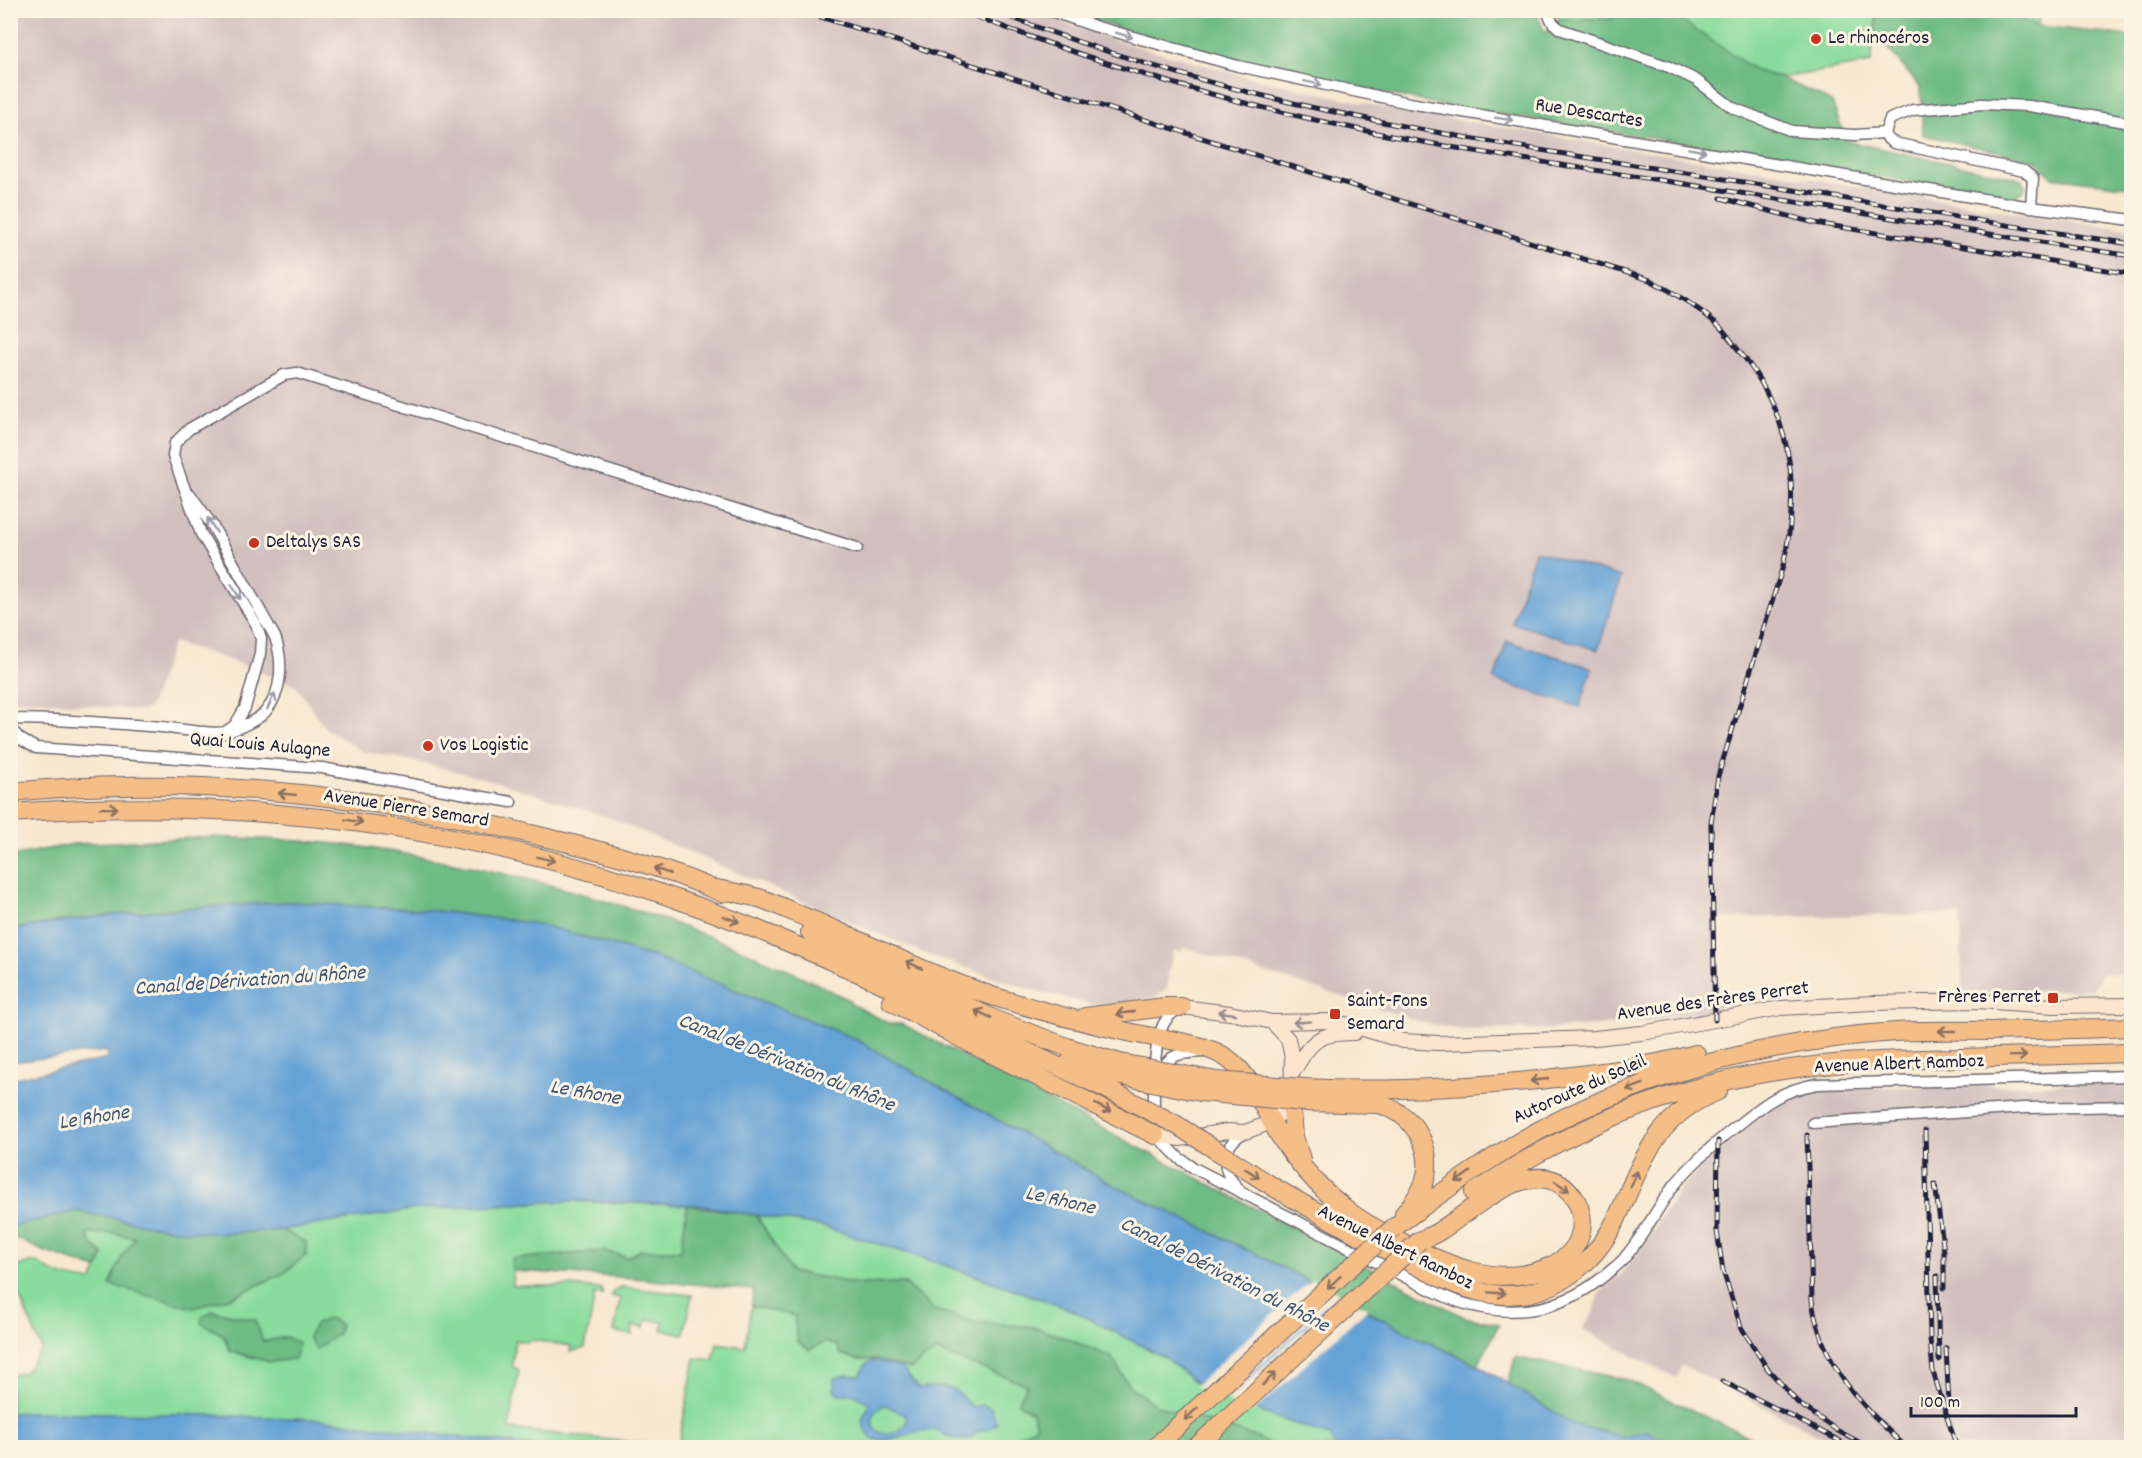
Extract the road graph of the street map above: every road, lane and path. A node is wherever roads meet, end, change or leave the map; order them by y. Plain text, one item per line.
1 (1048, 10) edge
2 (1545, 10) edge
3 (2132, 123) edge
4 (1885, 133) junction
5 (2031, 207) junction
6 (2132, 220) edge
7 (183, 484) junction
8 (857, 548) dead end
9 (10, 718) edge
10 (10, 728) edge
11 (225, 733) junction
12 (14, 790) edge
13 (511, 802) dead end
14 (50, 810) junction
15 (10, 813) edge
16 (10, 825) edge
17 (711, 888) junction
18 (779, 939) junction
19 (2132, 1005) edge
20 (1182, 1007) junction
21 (1069, 1018) junction
22 (1272, 1022) junction
23 (2132, 1027) edge
24 (1897, 1032) junction
25 (1372, 1033) junction
26 (1159, 1038) junction
27 (1212, 1051) junction
28 (2132, 1053) edge
29 (1792, 1069) junction
30 (1291, 1074) junction
31 (1116, 1076) junction
32 (2132, 1076) edge
33 (1154, 1084) junction
34 (1300, 1096) junction
35 (2132, 1106) edge
36 (1272, 1122) junction
37 (1813, 1123) dead end
38 (1245, 1132) junction
39 (1155, 1135) junction
40 (1305, 1169) junction
41 (1246, 1195) junction
42 (1393, 1228) junction
43 (1419, 1242) junction
44 (1154, 1448) edge
45 (1195, 1448) edge

1 -> 5 street, Rue Descartes
2 - 4 street
3 - 4 street
4 - 5 street
5 - 6 street, Rue Descartes
7 - 8 street
7 -> 11 street
11 -> 7 street
9 - 11 street
10 - 13 street, Quai Louis Aulagne
17 -> 12 highway, Avenue Pierre Semard
14 - 15 highway, Avenue Pierre Semard
14 - 16 highway
14 -> 18 highway, Avenue Pierre Semard
21 -> 17 highway
31 -> 17 highway
18 - 31 highway
18 -> 39 highway
19 - 25 street, Avenue des Frères Perret
20 -> 21 highway
22 -> 20 street
20 - 26 street
21 - 26 highway
25 -> 22 street
22 - 30 street
23 -> 24 highway, Autoroute du Soleil
24 -> 34 highway
24 -> 42 highway, Autoroute du Soleil
25 - 30 street
26 - 27 highway
26 - 33 street
27 - 33 street
27 - 36 highway
29 -> 28 highway, Autoroute du Soleil
31 -> 29 highway, bridge
29 - 43 highway, Autoroute du Soleil
30 - 34 street
31 - 34 highway, bridge
32 - 41 street, Avenue Albert Ramboz
33 - 39 street
34 - 36 street
34 - 40 highway
34 - 42 highway
35 - 37 street
36 - 38 street
36 - 40 highway
38 - 39 street
38 - 41 street
39 - 41 street, Avenue Albert Ramboz
43 -> 40 highway
42 -> 44 highway, Autoroute du Soleil, bridge
45 -> 43 highway, Autoroute du Soleil, bridge

